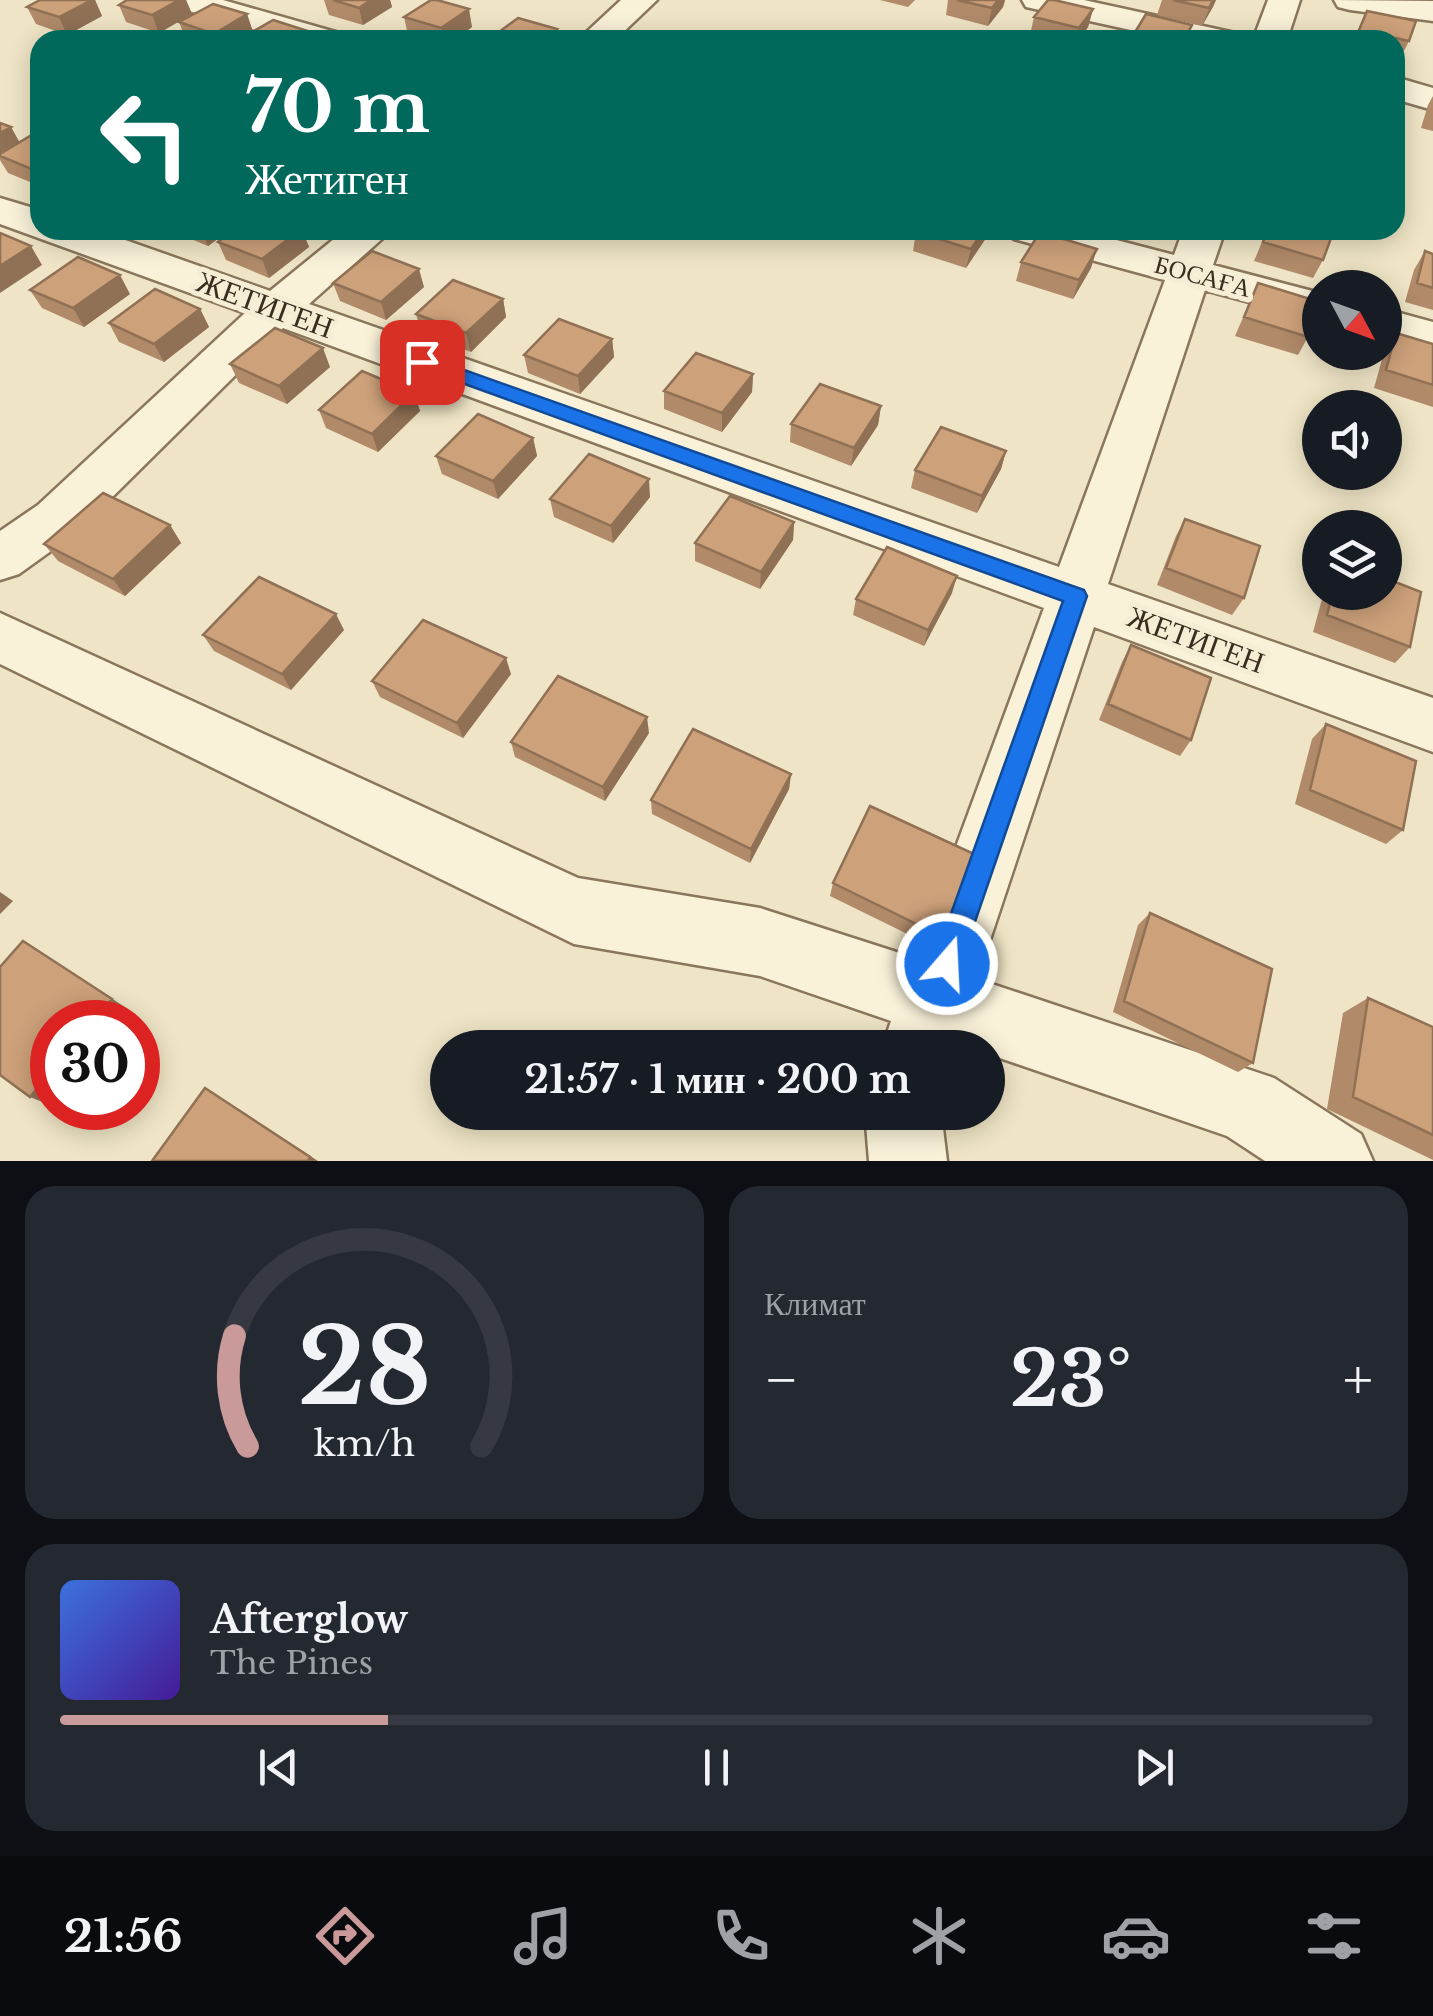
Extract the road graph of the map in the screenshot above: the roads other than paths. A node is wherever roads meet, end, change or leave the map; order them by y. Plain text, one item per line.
1 (187, 0) edge
2 (641, 0) edge
3 (1038, 0) edge
4 (1284, 0) edge
5 (1350, 0) edge
6 (1433, 12) edge
7 (292, 30) edge
8 (606, 30) edge
9 (1177, 30) edge
10 (1274, 30) edge
11 (1405, 79) edge
12 (1433, 86) edge
13 (1405, 91) edge
14 (1433, 100) edge
15 (0, 210) edge
16 (30, 220) edge
17 (84, 240) edge
18 (358, 240) edge
19 (1109, 240) edge
20 (1196, 251) edge
21 (1302, 299) edge
22 (276, 309) junction
23 (1402, 329) edge
24 (1433, 337) edge
25 (0, 559) edge
26 (1076, 596) junction
27 (0, 637) edge
28 (1433, 725) edge
29 (926, 1024) edge
30 (905, 1130) edge
31 (908, 1161) edge
32 (1334, 1161) edge

1 - 7 street
2 - 8 street
3 - 9 street
4 - 10 street
5 - 6 street
11 - 12 street
13 - 14 street
15 - 16 street
17 - 22 street, ЖЕТИГЕН
18 - 22 street
19 - 20 street, БОСАҒА
20 - 21 street, БОСАҒА
20 - 26 street
22 - 25 street
22 - 26 street, ЖЕТИГЕН
23 - 24 street
26 - 28 street, ЖЕТИГЕН
26 - 29 street
27 - 29 street
29 - 32 street
30 - 31 street

